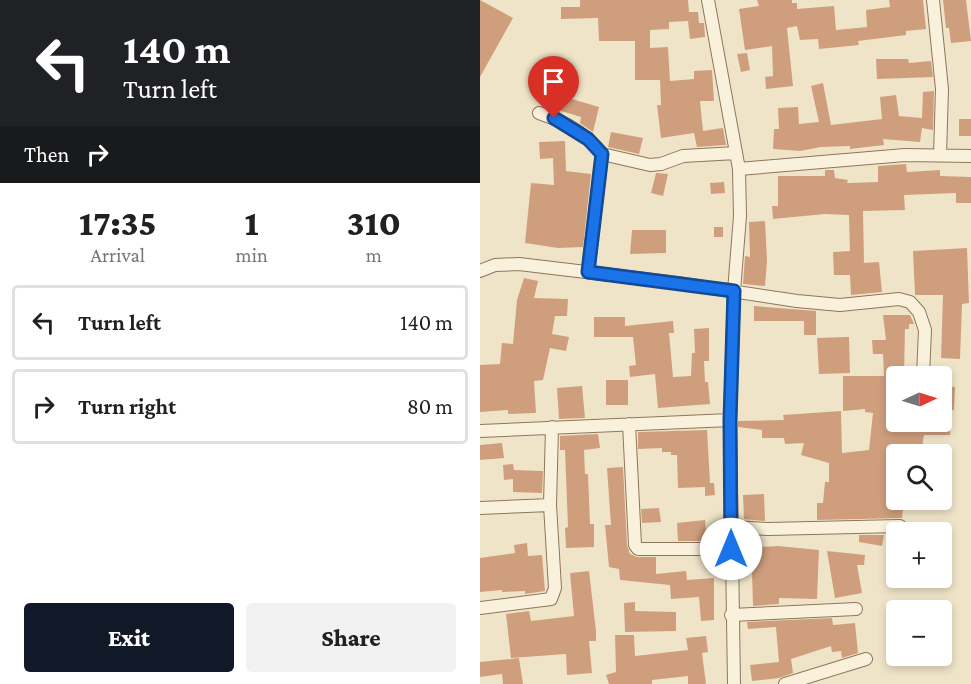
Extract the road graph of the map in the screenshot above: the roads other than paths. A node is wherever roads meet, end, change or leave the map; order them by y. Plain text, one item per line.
1 (708, 0) edge
2 (933, 0) edge
3 (539, 113) dead end
4 (736, 153) junction
5 (602, 154) junction
6 (940, 154) junction
7 (971, 156) edge
8 (739, 169) junction
9 (480, 271) edge
10 (588, 272) junction
11 (734, 291) junction
12 (923, 366) edge
13 (730, 420) junction
14 (629, 424) junction
15 (552, 427) junction
16 (480, 431) edge
17 (550, 505) junction
18 (480, 508) edge
19 (886, 526) edge
20 (730, 527) junction
21 (731, 549) junction
22 (480, 608) edge
23 (856, 609) dead end
24 (731, 615) junction
25 (866, 659) dead end
26 (734, 684) edge
27 (785, 684) edge

1 - 4 street
2 - 6 street
3 - 5 street
4 - 5 street
4 - 8 street
5 - 10 street
6 - 7 street
6 - 8 street
8 - 11 street
9 - 10 street
10 - 11 street
11 - 12 street
11 - 13 street
13 - 14 street
13 - 20 street
14 - 15 street
14 - 21 street
15 - 16 street
15 - 17 street
17 - 18 street
17 - 22 street
19 - 20 street
20 - 21 street
21 - 24 street
23 - 24 street
24 - 26 street
25 - 27 street

